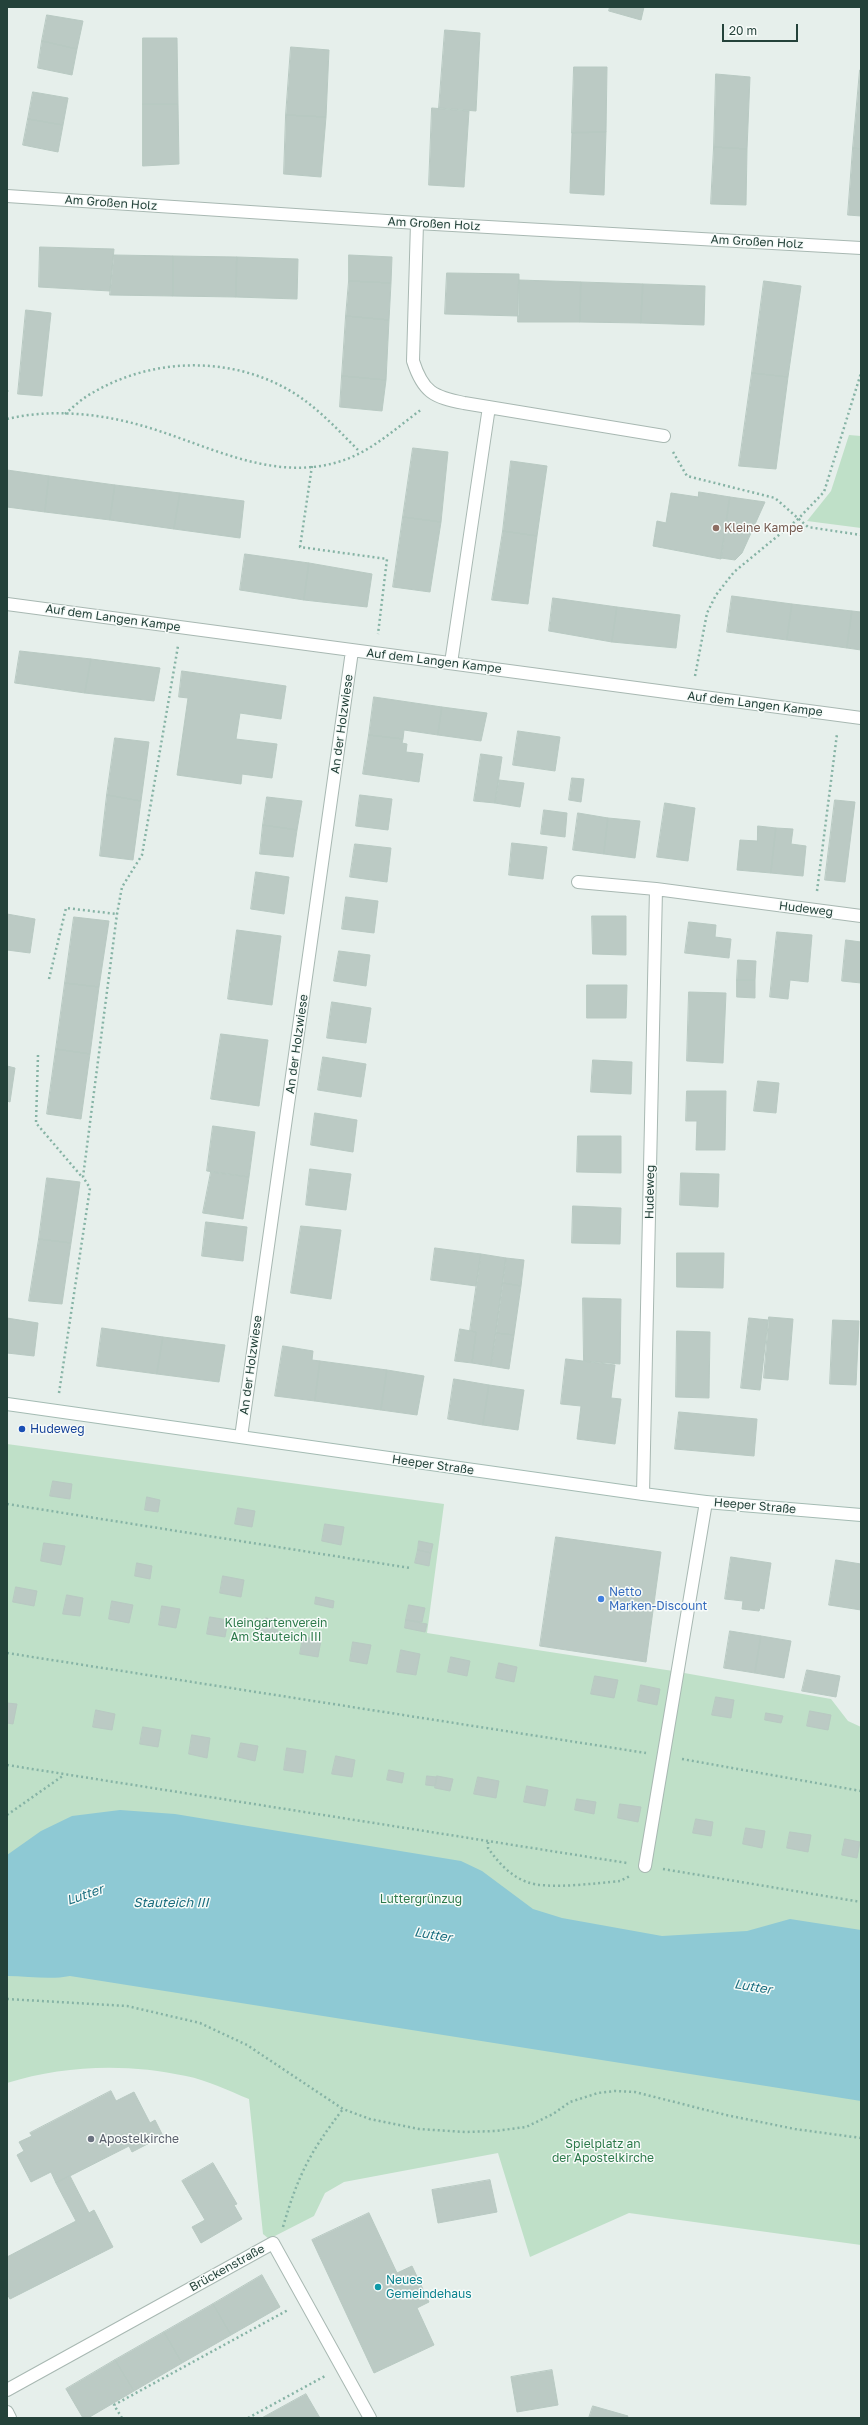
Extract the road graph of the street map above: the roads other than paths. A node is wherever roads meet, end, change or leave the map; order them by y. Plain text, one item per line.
1 (7, 196) edge
2 (417, 223) junction
3 (861, 248) edge
4 (489, 407) junction
5 (664, 436) road end
6 (7, 604) edge
7 (352, 651) junction
8 (452, 663) junction
9 (861, 718) edge
10 (578, 882) dead end
11 (656, 889) junction
12 (861, 916) edge
13 (7, 1404) edge
14 (241, 1438) junction
15 (643, 1494) junction
16 (706, 1502) junction
17 (861, 1515) edge
18 (646, 1866) road end
19 (7, 2390) edge
20 (7, 2412) edge
21 (10, 2418) edge
22 (370, 2418) edge

1 - 2 street, Am Großen Holz
2 - 3 street, Am Großen Holz
2 - 4 street
4 - 5 street
4 - 8 street
6 - 7 street, Auf dem Langen Kampe
7 - 8 street, Auf dem Langen Kampe
7 - 14 street, An der Holzwiese
8 - 9 street, Auf dem Langen Kampe
10 - 11 street, Hudeweg
11 - 12 street, Hudeweg
11 - 15 street, Hudeweg
13 - 14 street, Heeper Straße
14 - 15 street, Heeper Straße
15 - 16 street, Heeper Straße
16 - 17 street, Heeper Straße
16 - 18 street
19 - 22 street, Brückenstraße
20 - 21 street

